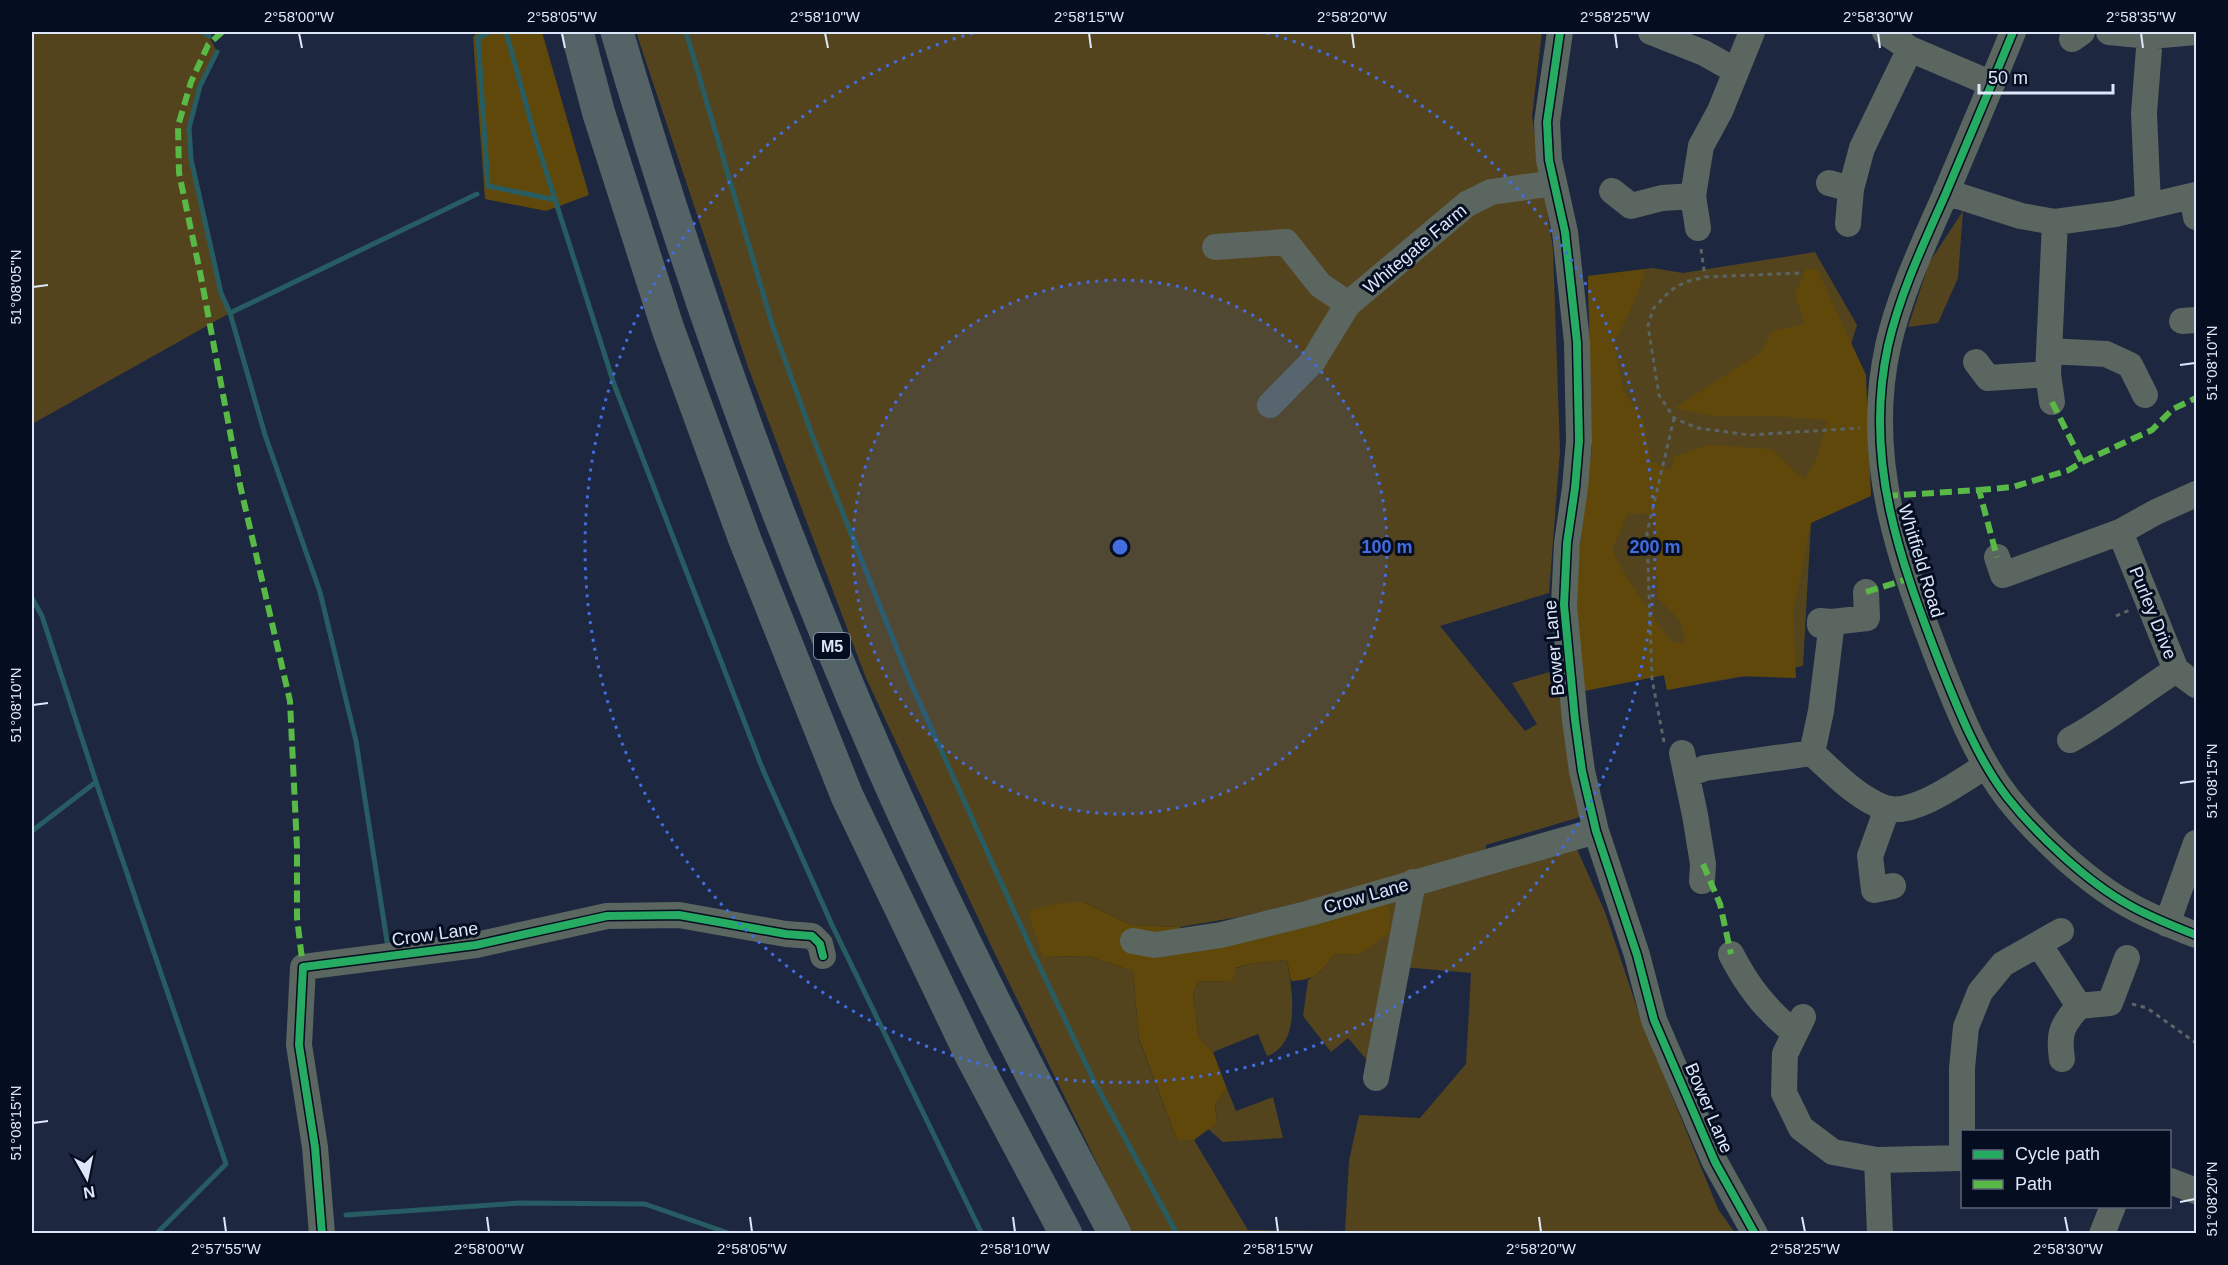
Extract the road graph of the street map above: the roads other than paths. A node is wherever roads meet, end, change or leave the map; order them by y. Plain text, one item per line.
1 (577, 32) edge
2 (617, 32) edge
3 (1560, 32) edge
4 (1651, 32) edge
5 (1752, 32) edge
6 (1885, 32) edge
7 (2013, 32) edge
8 (2109, 32) edge
9 (2196, 32) edge
10 (2150, 36) junction
11 (1910, 49) junction
12 (1736, 71) junction
13 (1992, 84) junction
14 (1554, 183) junction
15 (1946, 192) junction
16 (1693, 196) junction
17 (2195, 203) edge
18 (2148, 205) junction
19 (1625, 207) dead end
20 (2055, 222) junction
21 (1848, 224) dead end
22 (1698, 228) road end
23 (1215, 247) dead end
24 (1348, 304) junction
25 (2049, 362) junction
26 (1981, 378) dead end
27 (2145, 395) dead end
28 (2052, 402) dead end
29 (1270, 405) dead end
30 (2196, 494) edge
31 (2120, 532) junction
32 (2004, 575) dead end
33 (1866, 592) dead end
34 (2176, 670) junction
35 (2196, 685) edge
36 (2070, 740) dead end
37 (1812, 753) junction
38 (1985, 766) junction
39 (1887, 809) junction
40 (1596, 831) junction
41 (2196, 843) edge
42 (1702, 881) dead end
43 (1413, 882) junction
44 (1882, 894) dead end
45 (2167, 924) junction
46 (2061, 931) dead end
47 (2196, 935) edge
48 (1133, 941) dead end
49 (2039, 944) junction
50 (1731, 954) dead end
51 (823, 956) dead end
52 (2127, 958) dead end
53 (2079, 1006) junction
54 (2056, 1056) dead end
55 (1376, 1078) dead end
56 (1962, 1130) edge
57 (1961, 1158) edge
58 (1877, 1160) junction
59 (2112, 1208) edge
60 (322, 1233) edge
61 (1066, 1233) edge
62 (1115, 1233) edge
63 (1755, 1233) edge
64 (1880, 1233) edge
65 (2102, 1233) edge

1 - 61 highway, M5
2 - 62 highway, M5
3 - 14 street, Bower Lane
4 - 12 street
5 - 12 street
6 - 11 street
7 - 13 street, Whitfield Road
8 - 10 street
9 - 10 street
10 - 18 street
11 - 13 street
11 - 21 street
12 - 16 street
13 - 15 street, Whitfield Road
14 - 24 street, Whitegate Farm
14 - 40 street, Bower Lane
15 - 20 street
15 - 38 street, Whitfield Road
16 - 19 street
16 - 22 street
17 - 18 street
18 - 20 street
20 - 25 street
23 - 24 street, Whitegate Farm
24 - 29 street, Whitegate Farm
25 - 26 street
25 - 27 street
25 - 28 street
30 - 31 street
31 - 32 street
31 - 34 street, Purley Drive
33 - 37 street
34 - 35 street, Purley Drive
34 - 36 street
37 - 39 street
37 - 42 street
38 - 39 street
38 - 45 street, Whitfield Road
39 - 44 street
40 - 43 street, Crow Lane
40 - 63 street, Bower Lane
41 - 45 street
43 - 48 street, Crow Lane
43 - 55 street
45 - 47 street, Whitfield Road
46 - 49 street
49 - 53 street
49 - 56 street
50 - 58 street
51 - 60 street, Crow Lane
52 - 53 street
53 - 54 street
57 - 58 street
58 - 64 street
59 - 65 street

